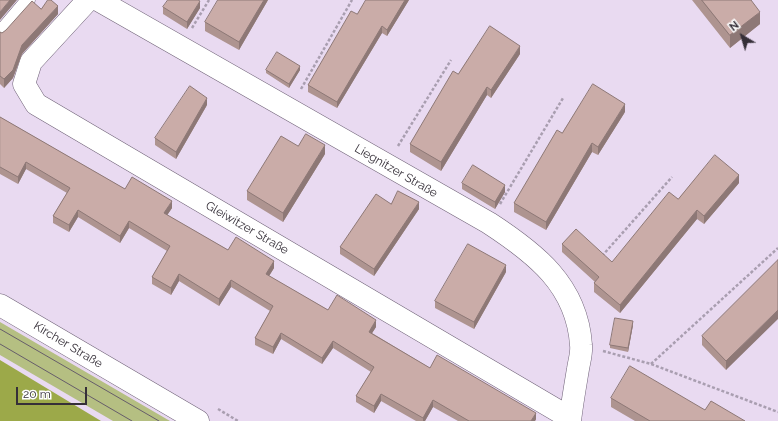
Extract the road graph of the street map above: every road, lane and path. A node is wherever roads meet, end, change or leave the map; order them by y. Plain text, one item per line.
1 (28, 0) edge
2 (88, 0) edge
3 (98, 0) edge
4 (209, 0) edge
5 (352, 0) edge
6 (0, 33) edge
7 (181, 48) junction
8 (451, 60) dead end
9 (564, 98) dead end
10 (289, 110) junction
11 (386, 165) junction
12 (672, 177) dead end
13 (489, 224) junction
14 (778, 248) edge
15 (598, 260) edge
16 (0, 305) edge
17 (581, 346) junction
18 (651, 364) junction
19 (778, 412) edge
20 (570, 420) edge
21 (198, 421) edge

1 - 6 lane
2 - 20 street, Gleiwitzer Straße
3 - 7 street, Liegnitzer Straße
4 - 7 path
5 - 10 path
7 - 10 street, Liegnitzer Straße
8 - 11 path
9 - 13 path
10 - 11 street, Liegnitzer Straße
11 - 13 street, Liegnitzer Straße
12 - 15 path
13 - 17 street, Liegnitzer Straße
14 - 18 path
16 - 21 street, Kircher Straße
17 - 18 path
17 - 20 street, Liegnitzer Straße
18 - 19 path

